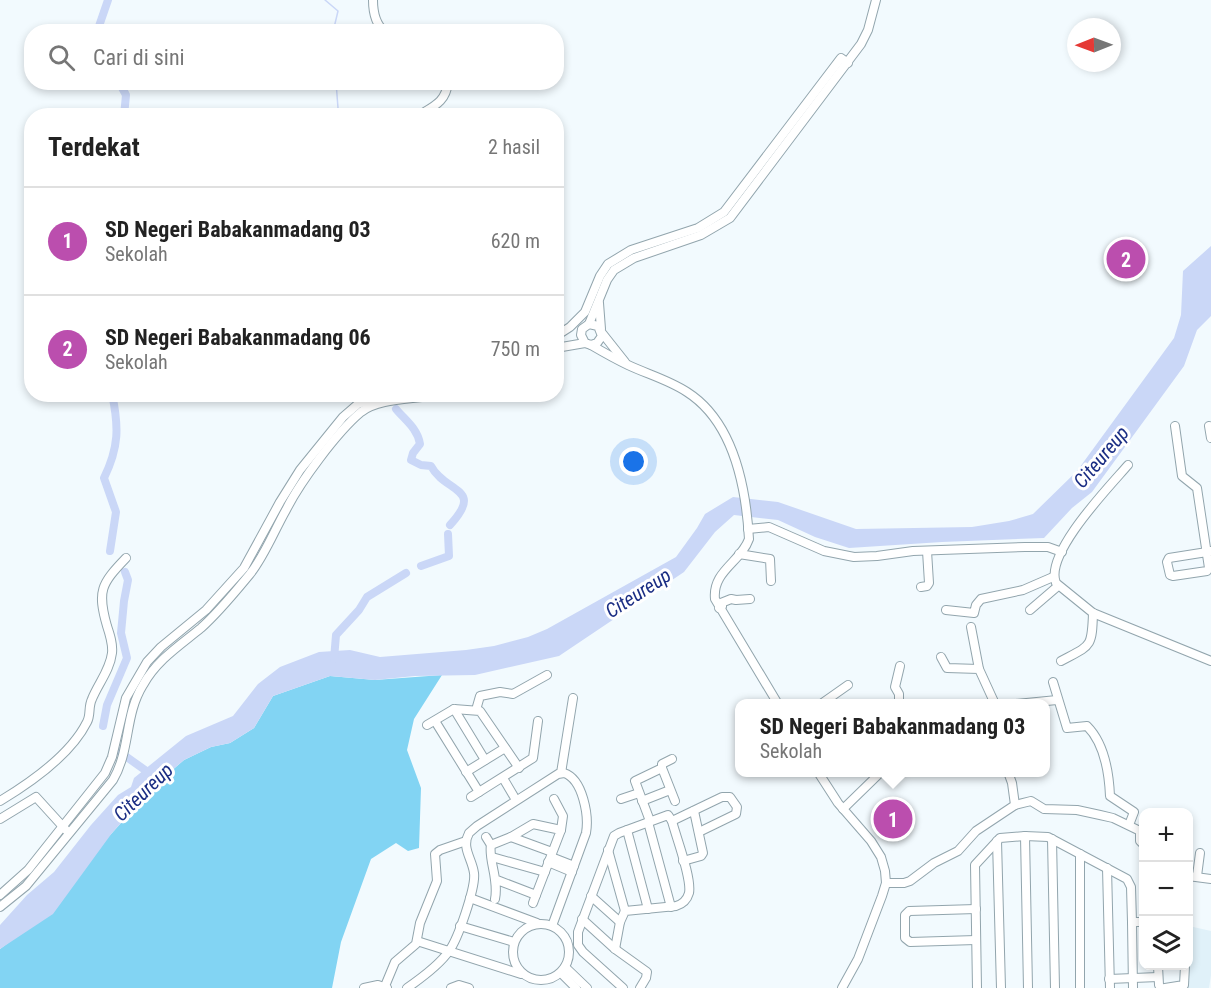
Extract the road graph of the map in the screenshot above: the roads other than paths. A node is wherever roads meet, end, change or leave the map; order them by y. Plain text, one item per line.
1 (373, 0) edge
2 (876, 0) edge
3 (378, 24) edge
4 (842, 65) junction
5 (447, 90) edge
6 (430, 108) edge
7 (599, 302) junction
8 (588, 318) junction
9 (570, 327) junction
10 (564, 331) edge
11 (601, 331) junction
12 (586, 341) junction
13 (564, 346) edge
14 (627, 365) junction
15 (364, 402) edge
16 (393, 402) edge
17 (1175, 426) dead end
18 (1209, 426) dead end
19 (1211, 438) edge
20 (1128, 465) dead end
21 (1211, 508) edge
22 (1200, 509) junction
23 (1207, 522) edge
24 (748, 527) junction
25 (927, 551) junction
26 (1209, 551) edge
27 (1062, 552) junction
28 (739, 554) junction
29 (126, 558) dead end
30 (1053, 577) junction
31 (771, 581) dead end
32 (921, 586) dead end
33 (1058, 586) junction
34 (750, 599) dead end
35 (719, 608) junction
36 (946, 610) dead end
37 (1030, 610) dead end
38 (1093, 613) junction
39 (973, 632) dead end
40 (941, 657) dead end
41 (1061, 661) dead end
42 (1211, 661) edge
43 (900, 666) dead end
44 (979, 669) junction
45 (547, 675) dead end
46 (1053, 682) dead end
47 (849, 685) dead end
48 (573, 698) dead end
49 (775, 699) edge
50 (828, 699) edge
51 (900, 699) edge
52 (993, 699) edge
53 (1057, 700) junction
54 (1050, 701) edge
55 (454, 709) junction
56 (476, 710) junction
57 (435, 721) junction
58 (538, 721) dead end
59 (427, 725) dead end
60 (505, 748) junction
61 (672, 759) dead end
62 (485, 760) junction
63 (519, 768) junction
64 (662, 768) junction
65 (466, 772) junction
66 (561, 773) junction
67 (821, 777) edge
68 (876, 777) edge
69 (1010, 777) edge
70 (503, 778) junction
71 (670, 790) junction
72 (640, 797) junction
73 (621, 799) dead end
74 (516, 800) junction
75 (554, 800) dead end
76 (0, 801) edge
77 (675, 801) dead end
78 (1015, 805) junction
79 (843, 809) junction
80 (694, 811) junction
81 (0, 819) edge
82 (672, 821) junction
83 (649, 822) junction
84 (1129, 825) junction
85 (63, 826) junction
86 (561, 830) junction
87 (627, 830) junction
88 (1139, 830) edge
89 (699, 832) junction
90 (70, 833) junction
91 (1025, 836) junction
92 (486, 837) dead end
93 (511, 837) junction
94 (1052, 839) junction
95 (466, 841) junction
96 (997, 841) junction
97 (491, 845) junction
98 (608, 850) junction
99 (1200, 853) dead end
100 (1080, 854) junction
101 (492, 857) junction
102 (550, 857) junction
103 (683, 861) junction
104 (1107, 868) junction
105 (573, 869) junction
106 (544, 872) junction
107 (1193, 876) edge
108 (1211, 879) edge
109 (497, 880) junction
110 (886, 883) junction
111 (536, 895) junction
112 (0, 896) edge
113 (591, 896) junction
114 (470, 898) junction
115 (495, 899) dead end
116 (533, 903) dead end
117 (0, 907) edge
118 (670, 907) junction
119 (648, 909) junction
120 (976, 909) junction
121 (625, 911) junction
122 (582, 919) junction
123 (620, 922) junction
124 (1132, 922) junction
125 (1139, 922) edge
126 (537, 923) junction
127 (460, 926) junction
128 (552, 926) junction
129 (976, 940) junction
130 (417, 941) junction
131 (514, 942) junction
132 (615, 949) junction
133 (449, 951) junction
134 (513, 959) junction
135 (502, 968) junction
136 (563, 970) junction
137 (1158, 970) edge
138 (1185, 970) edge
139 (523, 975) junction
140 (1158, 977) junction
141 (1133, 978) junction
142 (1109, 979) junction
143 (532, 980) junction
144 (386, 987) edge
145 (364, 988) edge
146 (407, 988) edge
147 (451, 988) edge
148 (469, 988) edge
149 (529, 988) edge
150 (576, 988) edge
151 (587, 988) edge
152 (623, 988) edge
153 (640, 988) edge
154 (842, 988) edge
155 (977, 988) edge
156 (1001, 988) edge
157 (1028, 988) edge
158 (1055, 988) edge
159 (1080, 988) edge
160 (1110, 988) edge
161 (1133, 988) edge
162 (1163, 988) edge

1 - 3 street
2 - 4 street
4 - 7 street
4 - 8 street
5 - 6 street
7 - 8 street
7 - 11 street
8 - 9 street
8 - 11 street
8 - 12 street
9 - 10 street
9 - 12 street
11 - 12 street
11 - 14 street
12 - 13 street
12 - 14 street
14 - 24 street
15 - 85 street
16 - 90 street
17 - 22 street
18 - 19 street
20 - 27 street
21 - 22 street
22 - 23 street
23 - 26 street
24 - 25 street
24 - 28 street
25 - 27 street
25 - 32 street
26 - 26 street
27 - 30 street
28 - 31 street
28 - 35 street
29 - 76 street
30 - 33 street
30 - 36 street
33 - 37 street
33 - 38 street
34 - 35 street
35 - 49 street
38 - 41 street
38 - 42 street
39 - 44 street
40 - 44 street
43 - 51 street
44 - 52 street
45 - 56 street
46 - 53 street
47 - 50 street
48 - 66 street
53 - 54 street
53 - 84 street
55 - 56 street
55 - 57 street
55 - 62 street
56 - 60 street
57 - 59 street
57 - 65 street
58 - 63 street
60 - 62 street
60 - 63 street
61 - 64 street
62 - 65 street
63 - 70 street
64 - 71 street
64 - 72 street
65 - 70 street
66 - 74 street
66 - 105 street
67 - 79 street
68 - 79 street
69 - 78 street
70 - 74 street
71 - 72 street
71 - 77 street
72 - 73 street
72 - 83 street
74 - 95 street
75 - 86 street
78 - 84 street
78 - 110 street
79 - 110 street
80 - 82 street
80 - 89 street
80 - 89 street
81 - 85 street
82 - 83 street
82 - 103 street
83 - 87 street
83 - 118 street
84 - 88 street
85 - 90 street
85 - 112 street
86 - 93 street
86 - 102 street
87 - 98 street
87 - 119 street
89 - 103 street
90 - 117 street
91 - 94 street
91 - 96 street
91 - 157 street
92 - 97 street
93 - 97 street
93 - 102 street
94 - 100 street
94 - 158 street
95 - 114 street
95 - 130 street
96 - 120 street
96 - 156 street
97 - 101 street
98 - 113 street
98 - 121 street
99 - 107 street
100 - 104 street
100 - 159 street
101 - 106 street
101 - 109 street
102 - 105 street
102 - 106 street
103 - 118 street
104 - 124 street
104 - 142 street
105 - 128 street
106 - 111 street
107 - 108 street
109 - 111 street
109 - 115 street
110 - 154 street
111 - 116 street
113 - 122 street
113 - 123 street
114 - 126 street
114 - 127 street
118 - 119 street
119 - 121 street
120 - 129 street
120 - 129 street
121 - 123 street
122 - 132 street
122 - 152 street
123 - 132 street
124 - 125 street
124 - 141 street
126 - 128 street
126 - 131 street
127 - 131 street
127 - 133 street
128 - 136 street
129 - 155 street
130 - 133 street
130 - 144 street
131 - 134 street
132 - 153 street
133 - 135 street
133 - 146 street
134 - 135 street
134 - 139 street
135 - 139 street
136 - 143 street
136 - 150 street
136 - 151 street
137 - 140 street
138 - 162 street
139 - 143 street
140 - 141 street
140 - 162 street
141 - 142 street
141 - 161 street
142 - 160 street
143 - 149 street
144 - 145 street
147 - 148 street

